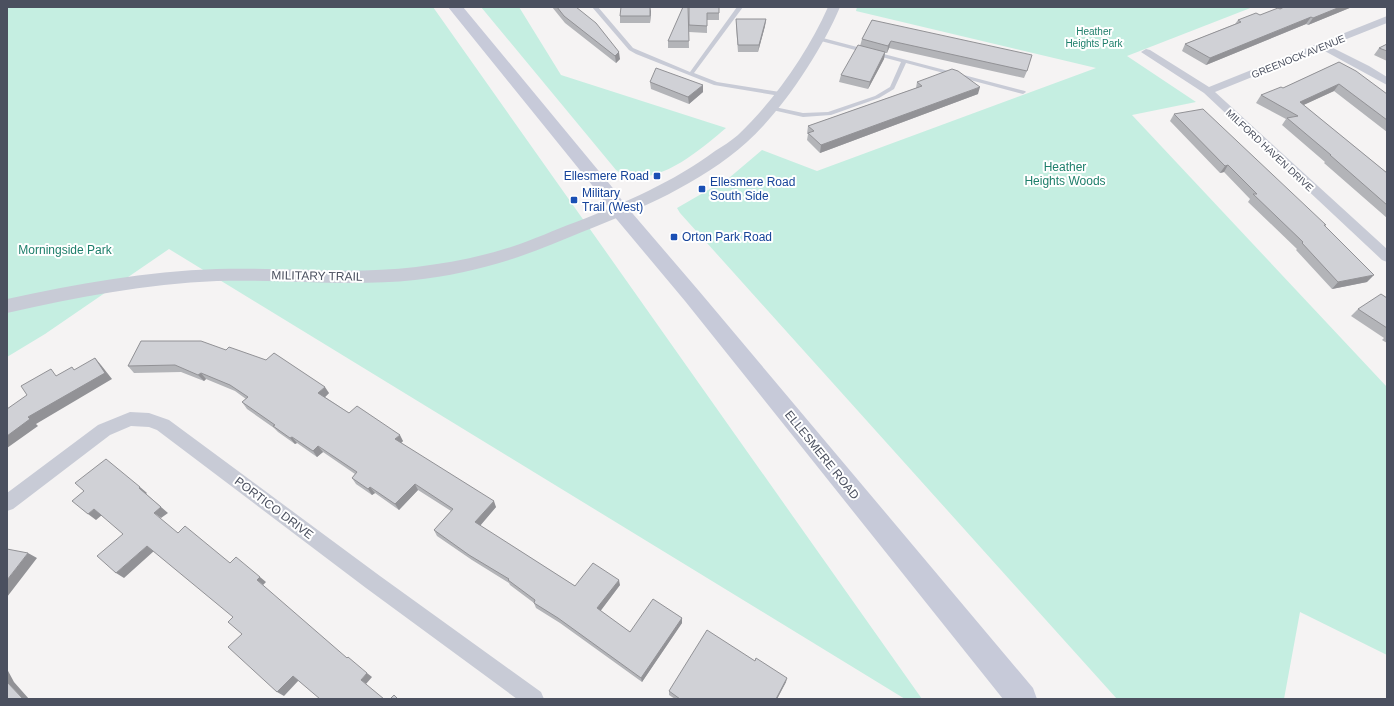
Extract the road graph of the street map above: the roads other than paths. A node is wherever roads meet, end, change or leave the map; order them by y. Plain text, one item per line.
1 (455, 7) edge
2 (595, 7) edge
3 (740, 7) edge
4 (834, 7) edge
5 (1387, 19) edge
6 (819, 39) junction
7 (1322, 46) junction
8 (1146, 52) dead end
9 (904, 62) junction
10 (691, 74) junction
11 (1387, 82) edge
12 (1023, 92) dead end
13 (1208, 92) junction
14 (780, 94) junction
15 (770, 108) junction
16 (620, 211) junction
17 (1387, 258) edge
18 (7, 306) edge
19 (7, 503) edge
20 (534, 699) edge
21 (1022, 699) edge

1 - 16 main road, ELLESMERE ROAD
2 - 10 lane
3 - 10 lane
4 - 6 street
5 - 7 street, GREENOCK AVENUE
6 - 9 lane
6 - 14 street
7 - 11 street
7 - 13 street, GREENOCK AVENUE
8 - 13 street, MILFORD HAVEN DRIVE
9 - 12 lane
9 - 15 lane
10 - 14 lane
13 - 17 street, MILFORD HAVEN DRIVE
14 - 15 street
15 - 16 street
16 - 18 street, MILITARY TRAIL
16 - 21 main road, ELLESMERE ROAD
19 - 20 street, PORTICO DRIVE

